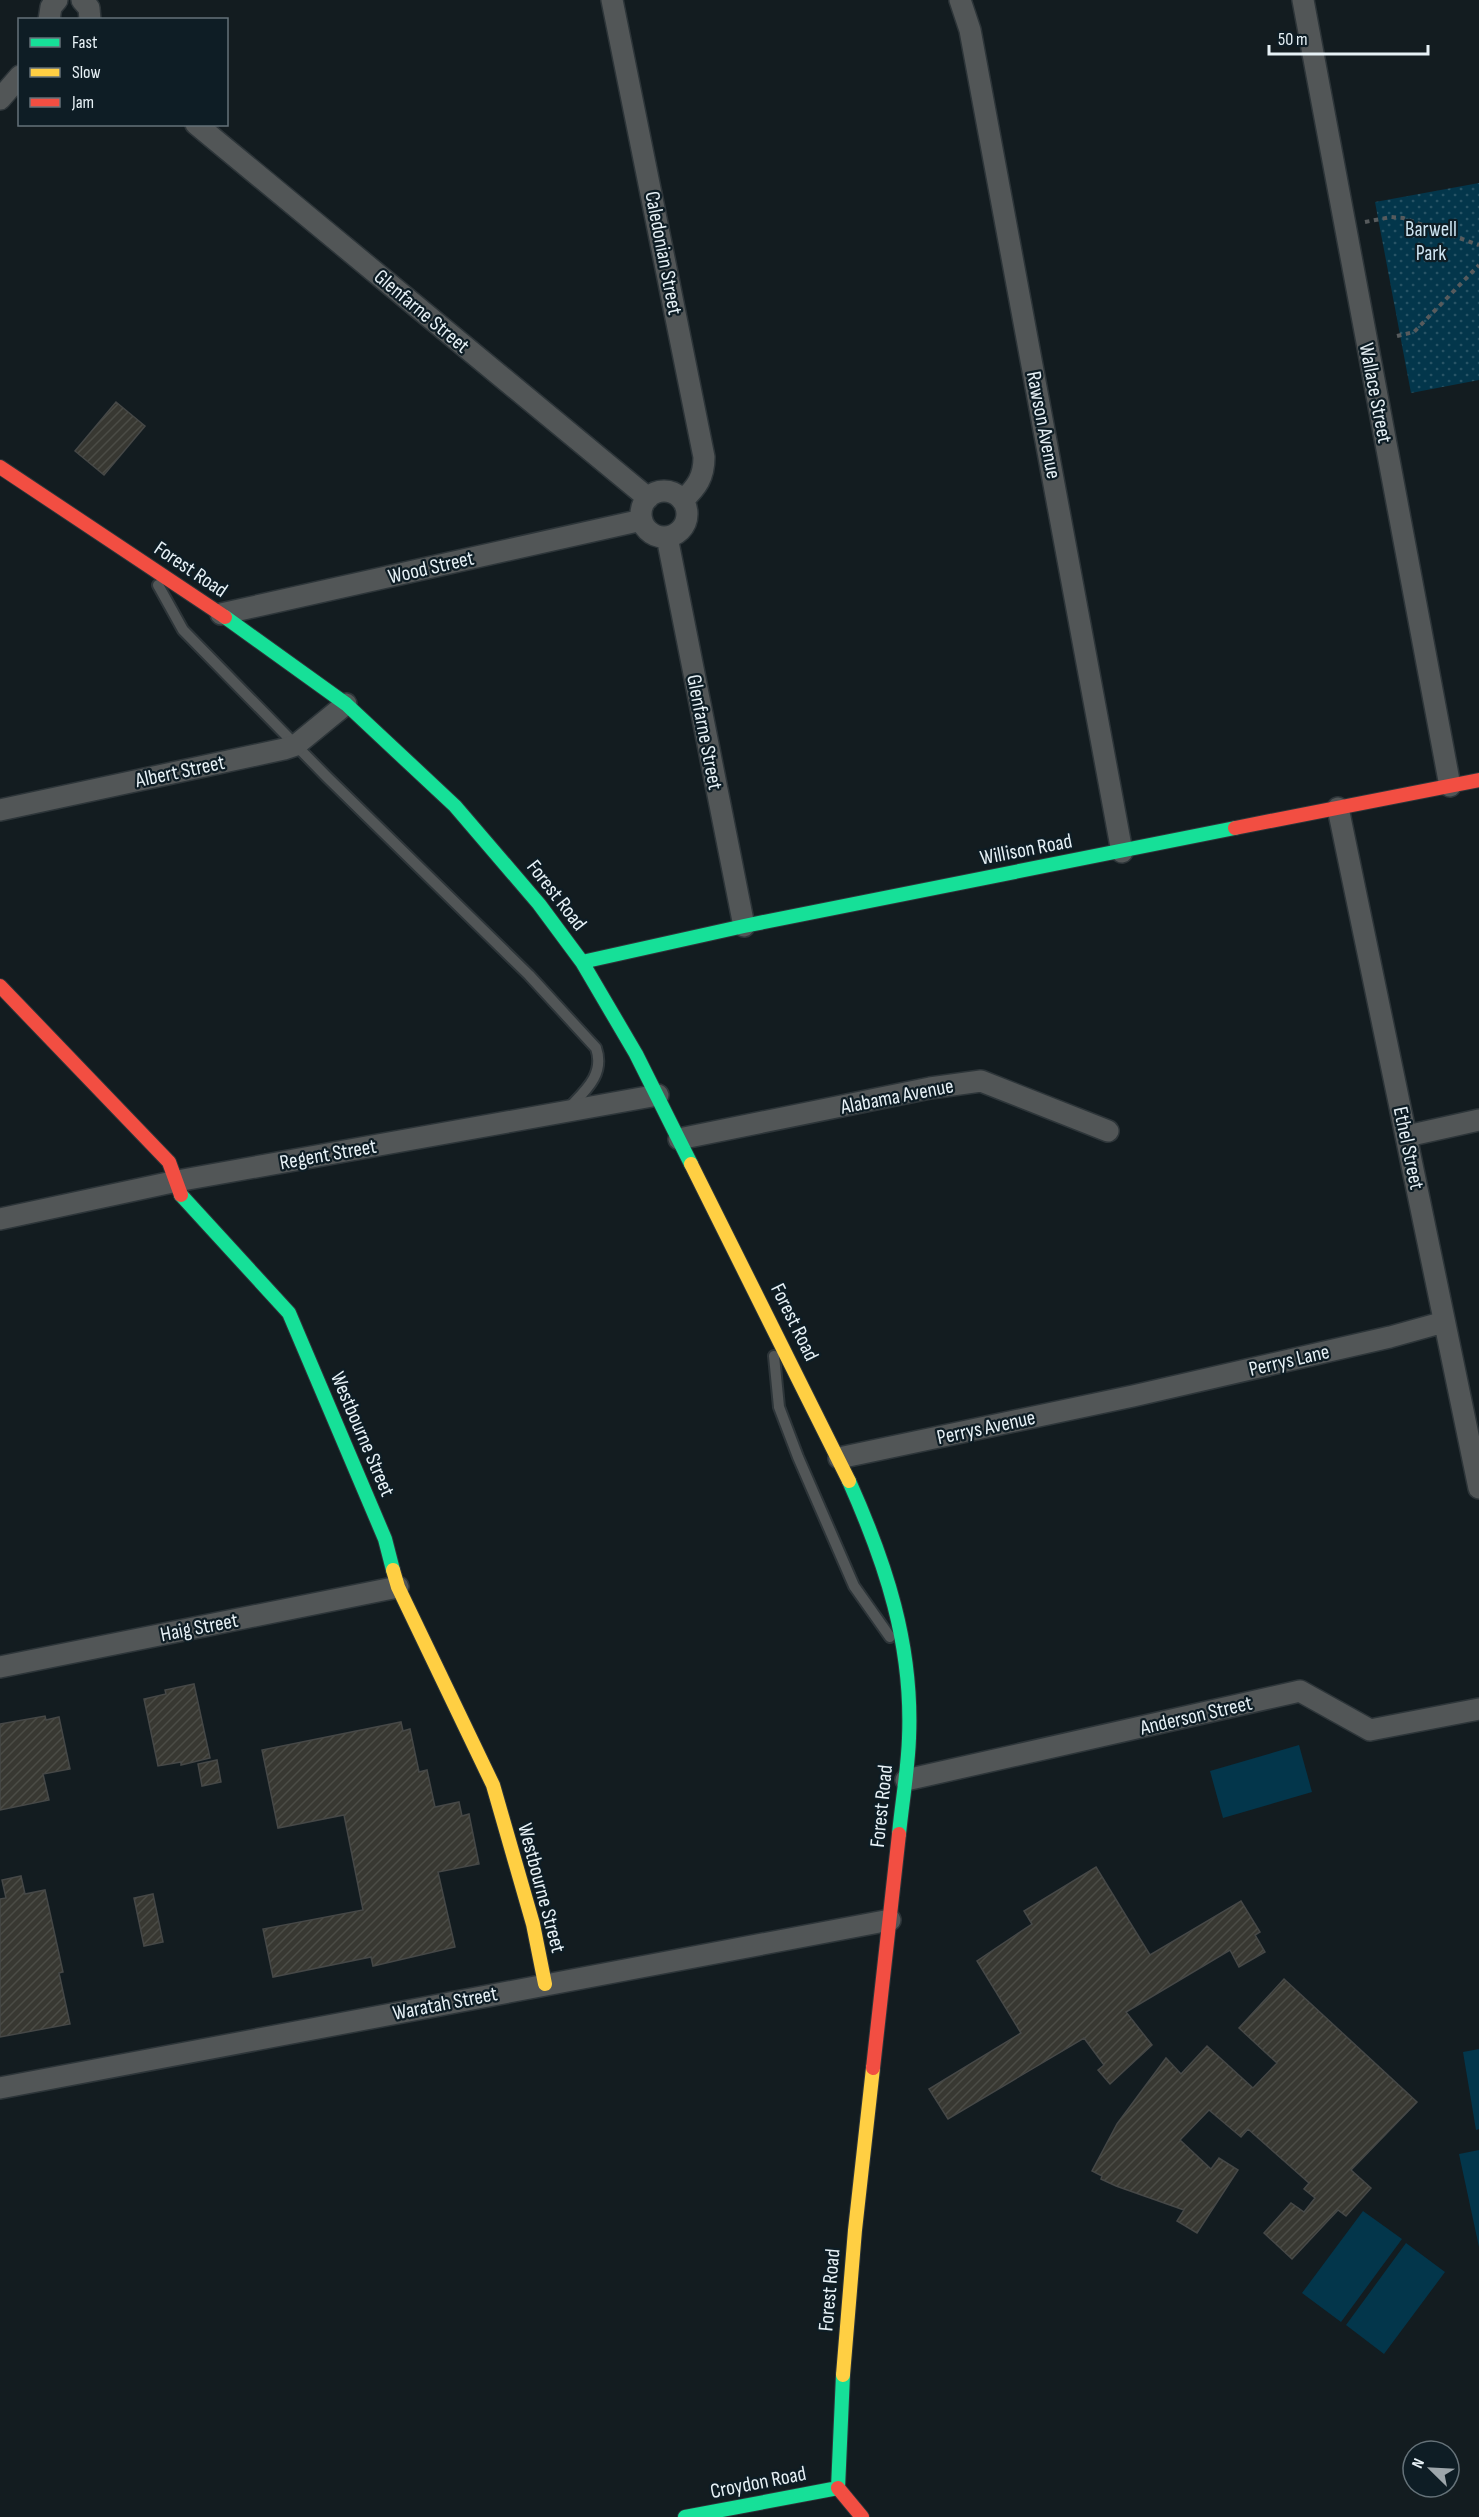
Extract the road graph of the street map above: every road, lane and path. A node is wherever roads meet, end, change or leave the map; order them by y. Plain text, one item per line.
1 (612, 0) edge
2 (960, 0) edge
3 (1303, 0) edge
4 (18, 78) edge
5 (0, 99) edge
6 (198, 126) edge
7 (1377, 219) dead end
8 (1479, 245) edge
9 (1479, 265) edge
10 (1397, 336) dead end
11 (0, 467) edge
12 (648, 498) junction
13 (683, 500) junction
14 (642, 520) junction
15 (667, 537) junction
16 (146, 564) junction
17 (221, 614) junction
18 (346, 704) junction
19 (296, 745) junction
20 (1479, 780) edge
21 (1450, 786) junction
22 (1338, 808) junction
23 (0, 810) edge
24 (1122, 852) junction
25 (744, 926) junction
26 (582, 962) junction
27 (0, 986) edge
28 (658, 1095) junction
29 (568, 1110) junction
30 (1479, 1120) edge
31 (1108, 1131) dead end
32 (1407, 1136) junction
33 (679, 1139) junction
34 (177, 1181) junction
35 (0, 1219) edge
36 (771, 1321) junction
37 (1444, 1322) junction
38 (1133, 1396) joint
39 (1475, 1448) edge
40 (838, 1458) junction
41 (1479, 1488) edge
42 (398, 1587) junction
43 (904, 1657) junction
44 (0, 1667) edge
45 (1479, 1709) edge
46 (906, 1780) junction
47 (890, 1920) junction
48 (545, 1984) junction
49 (0, 2088) edge
50 (838, 2488) junction
51 (835, 2507) dead end
52 (685, 2517) edge
53 (862, 2517) edge

1 - 13 street, Caledonian Street
2 - 24 street, Rawson Avenue
3 - 21 street, Wallace Street
4 - 5 street
6 - 12 street, Glenfarne Street
7 - 8 path
9 - 10 path
11 - 16 main road, Forest Road
12 - 13 street
12 - 14 street
13 - 15 street
14 - 15 street
14 - 17 street, Wood Street
15 - 25 street, Glenfarne Street
16 - 17 main road, Forest Road
16 - 19 lane
17 - 18 main road, Forest Road
18 - 19 street, Albert Street
18 - 26 main road, Forest Road
19 - 23 street, Albert Street
19 - 29 lane
20 - 21 main road, Willison Road
21 - 22 main road, Willison Road
22 - 24 main road, Willison Road
22 - 32 street, Ethel Street
24 - 25 main road, Willison Road
25 - 26 main road, Willison Road
26 - 28 main road, Forest Road
27 - 34 main road, Westbourne Street
28 - 29 street, Regent Street
28 - 33 main road, Forest Road
29 - 34 street, Regent Street
30 - 32 street
31 - 33 street, Alabama Avenue
32 - 37 street, Ethel Street
33 - 36 main road, Forest Road
34 - 35 street, Regent Street
34 - 42 main road, Westbourne Street
36 - 40 main road, Forest Road
36 - 43 lane
37 - 38 street, Perrys Lane
37 - 39 street, Ethel Street
38 - 40 street, Perrys Avenue
39 - 41 street, Ethel Street
40 - 43 main road, Forest Road
42 - 44 street, Haig Street
42 - 48 main road, Westbourne Street
43 - 46 main road, Forest Road
45 - 46 street, Anderson Street
46 - 47 main road, Forest Road
47 - 48 street, Waratah Street
47 - 50 main road, Forest Road
48 - 49 street, Waratah Street
50 - 51 main road, Forest Road
50 - 52 main road, Croydon Road
50 - 53 main road

